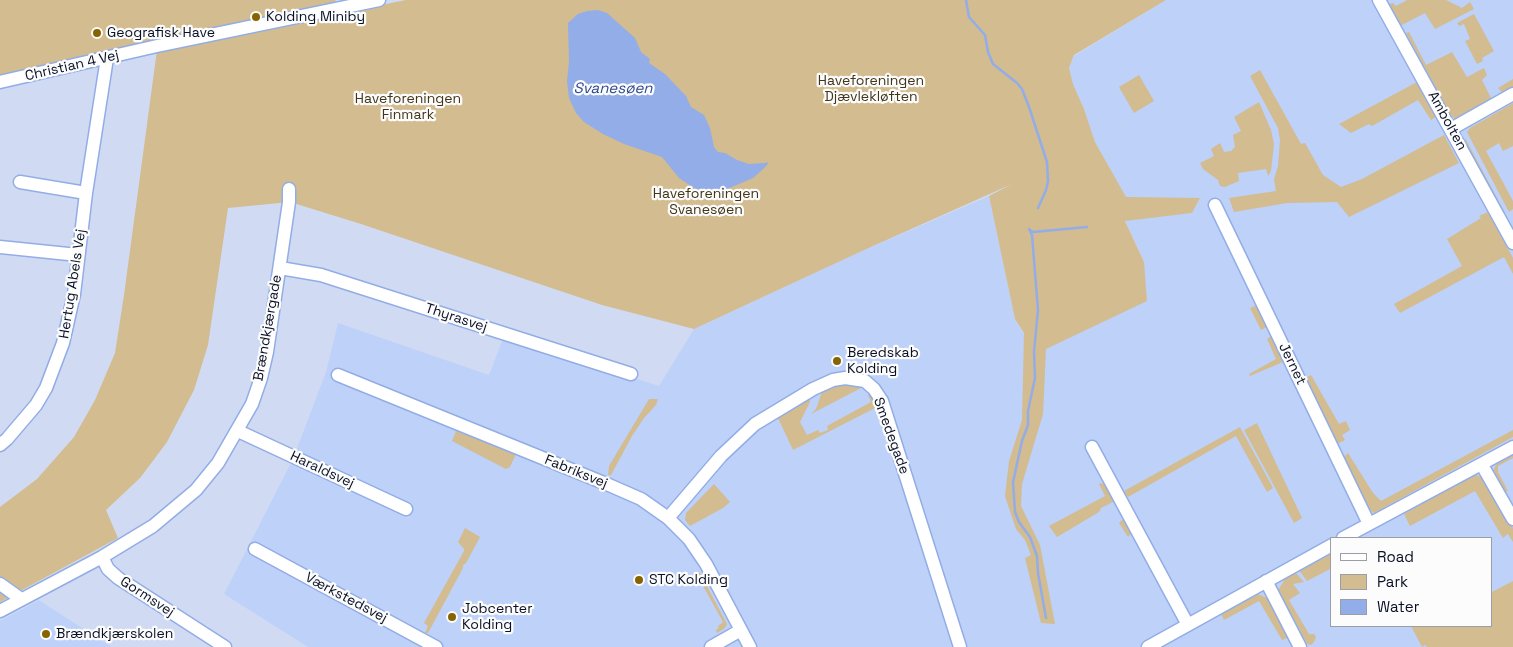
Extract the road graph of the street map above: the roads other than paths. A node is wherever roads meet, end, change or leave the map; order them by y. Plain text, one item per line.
1 (379, 0) edge
2 (1379, 0) edge
3 (107, 58) junction
4 (0, 82) edge
5 (1513, 94) edge
6 (1451, 129) junction
7 (20, 182) dead end
8 (289, 188) dead end
9 (86, 193) junction
10 (1216, 205) dead end
11 (1513, 243) edge
12 (0, 247) edge
13 (78, 255) junction
14 (280, 268) junction
15 (631, 374) dead end
16 (338, 375) dead end
17 (238, 431) junction
18 (0, 445) edge
19 (1092, 446) dead end
20 (1513, 447) edge
21 (1482, 465) junction
22 (406, 509) dead end
23 (668, 518) junction
24 (1513, 519) edge
25 (1369, 524) junction
26 (1345, 537) edge
27 (1330, 546) edge
28 (255, 549) dead end
29 (102, 557) junction
30 (1266, 581) junction
31 (0, 584) edge
32 (21, 599) junction
33 (0, 611) edge
34 (1188, 625) junction
35 (741, 630) junction
36 (225, 647) edge
37 (436, 647) edge
38 (711, 647) edge
39 (750, 647) edge
40 (960, 647) edge
41 (1148, 647) edge
42 (1300, 647) edge

1 - 3 street, Christian 4 Vej
2 - 6 street, Ambolten
3 - 4 street, Christian 4 Vej
3 - 9 street, Hertug Abels Vej
5 - 6 street
6 - 11 street, Ambolten
7 - 9 street
8 - 14 street, Brændkjærgade
9 - 13 street, Hertug Abels Vej
10 - 25 street, Jernet
12 - 13 street
13 - 18 street, Hertug Abels Vej
14 - 15 street, Thyrasvej
14 - 17 street, Brændkjærgade
16 - 23 street, Fabriksvej
17 - 22 street, Haraldsvej
17 - 29 street, Brændkjærgade
19 - 34 street
20 - 21 street
21 - 24 street
21 - 25 street
23 - 35 street, Fabriksvej
23 - 40 street, Smedegade
25 - 26 street
27 - 30 street
28 - 37 street, Værkstedsvej
29 - 32 street, Brændkjærgade
29 - 36 street, Gormsvej
30 - 34 street
30 - 42 street
31 - 32 street
32 - 33 street, Brændkjærgade
34 - 41 street
35 - 38 street
35 - 39 street, Fabriksvej

